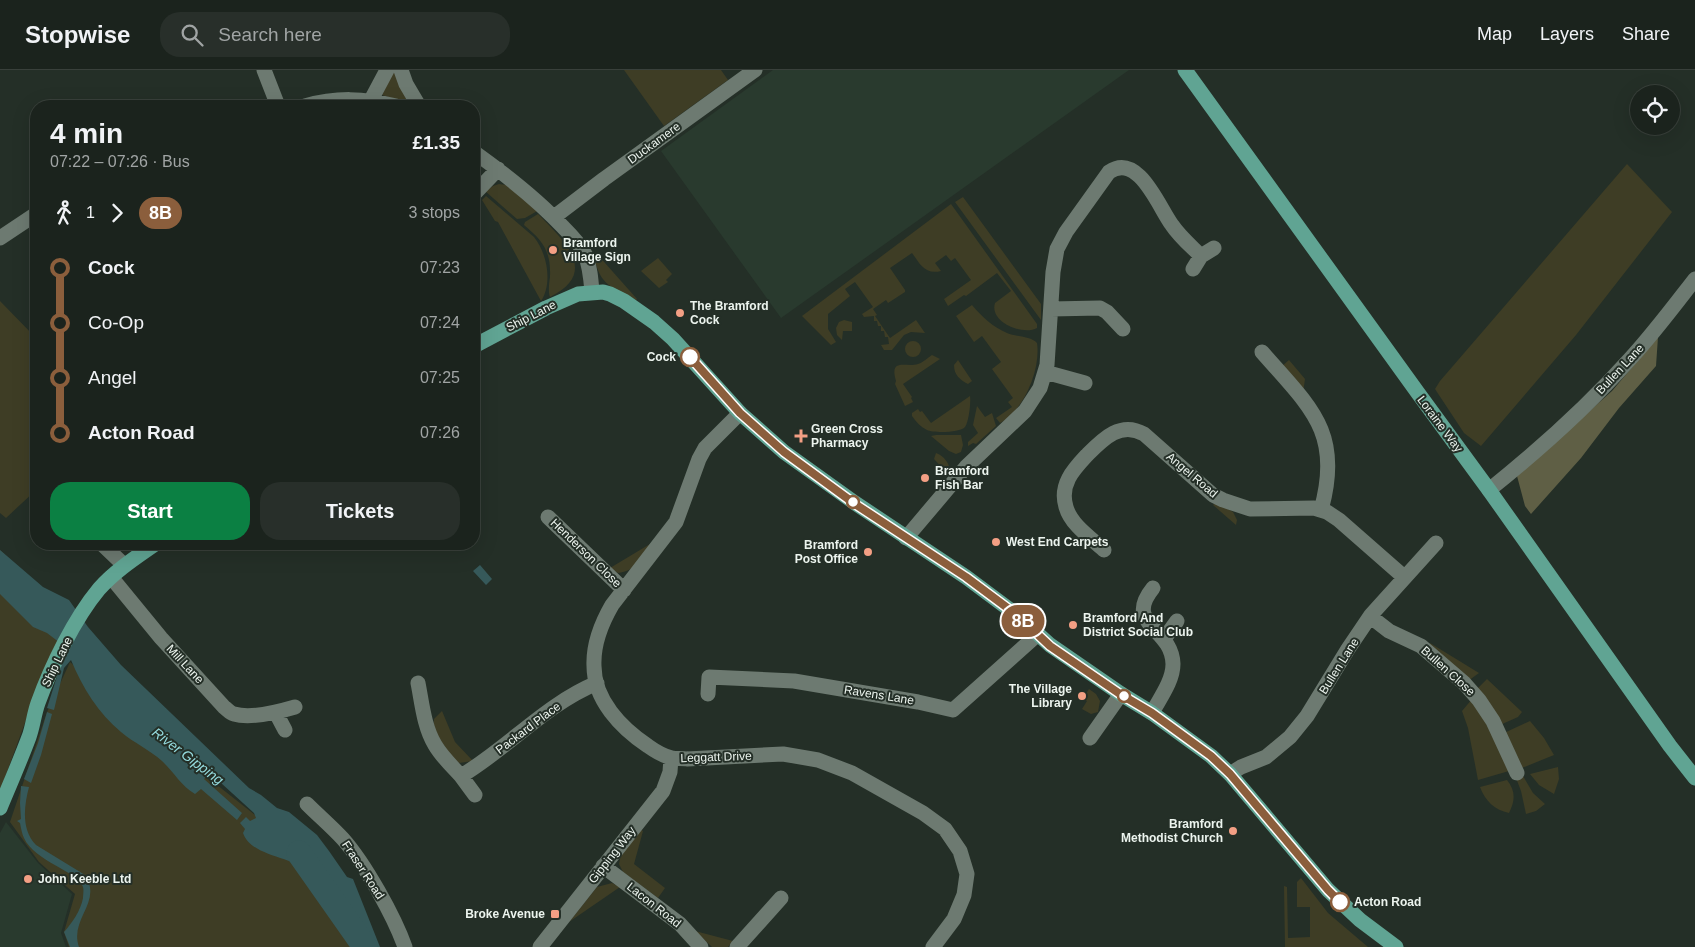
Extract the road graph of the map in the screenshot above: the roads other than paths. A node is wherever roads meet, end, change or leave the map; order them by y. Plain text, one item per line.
1 (264, 70) edge
2 (387, 70) edge
3 (400, 70) edge
4 (755, 70) edge
5 (1185, 70) edge
6 (276, 100) edge
7 (332, 100) edge
8 (371, 100) joint
9 (415, 100) edge
10 (480, 156) edge
11 (498, 169) junction
12 (480, 188) edge
13 (554, 217) junction
14 (30, 218) edge
15 (0, 238) edge
16 (1214, 248) dead end
17 (1695, 279) edge
18 (592, 292) junction
19 (1051, 309) junction
20 (1123, 328) dead end
21 (480, 343) edge
22 (1262, 352) dead end
23 (1045, 372) junction
24 (1085, 383) dead end
25 (740, 413) junction
26 (1490, 490) junction
27 (1321, 510) junction
28 (548, 516) dead end
29 (906, 538) junction
30 (1436, 543) dead end
31 (108, 550) edge
32 (146, 550) edge
33 (1104, 550) dead end
34 (124, 565) junction
35 (111, 577) junction
36 (1404, 577) junction
37 (1153, 588) dead end
38 (624, 590) junction
39 (1371, 617) junction
40 (1177, 621) dead end
41 (1037, 635) junction
42 (1164, 639) junction
43 (418, 683) dead end
44 (597, 683) junction
45 (708, 694) dead end
46 (1120, 694) junction
47 (294, 707) dead end
48 (276, 713) junction
49 (1152, 713) junction
50 (285, 730) dead end
51 (1090, 738) dead end
52 (671, 758) junction
53 (1517, 773) dead end
54 (1230, 774) junction
55 (461, 776) junction
56 (1695, 778) edge
57 (475, 795) dead end
58 (307, 804) dead end
59 (0, 808) edge
60 (604, 866) junction
61 (781, 898) dead end
62 (404, 947) edge
63 (540, 947) edge
64 (701, 947) edge
65 (737, 947) edge
66 (933, 947) edge
67 (1396, 947) edge

1 - 6 street
2 - 8 street
3 - 9 street
4 - 13 street, Duckamere
5 - 26 main road, Loraine Way
7 - 8 street
10 - 11 street
11 - 12 street
11 - 13 street
13 - 18 street
14 - 15 street
16 - 19 street
17 - 26 street, Bullen Lane
18 - 21 main road, Ship Lane
18 - 25 main road
19 - 20 street
19 - 23 street
22 - 27 street
23 - 24 street
23 - 29 street
25 - 29 main road
25 - 38 street, Leggatt Drive
26 - 56 main road, Loraine Way
27 - 33 street, Angel Road
27 - 36 street, Angel Road
28 - 38 street, Henderson Close
29 - 41 main road
30 - 36 street, Bullen Lane
31 - 34 street
32 - 34 main road, Ship Lane
34 - 35 main road, Ship Lane
35 - 48 street, Mill Lane
35 - 59 main road, Ship Lane
36 - 39 street, Bullen Lane
37 - 42 street
38 - 44 street, Leggatt Drive
39 - 53 street, Bullen Close
39 - 54 street, Bullen Lane
40 - 42 street
41 - 45 street, Ravens Lane
41 - 46 main road
42 - 49 street
43 - 55 street
44 - 52 street, Leggatt Drive
44 - 55 street, Packard Place
46 - 49 main road
46 - 51 street
47 - 48 street, Mill Lane
48 - 50 street
49 - 54 main road
52 - 60 street, Gipping Way
52 - 66 street, Leggatt Drive
54 - 67 main road
55 - 57 street
58 - 62 street, Fraser Road
60 - 63 street, Gipping Way
60 - 64 street, Lacon Road
61 - 65 street

